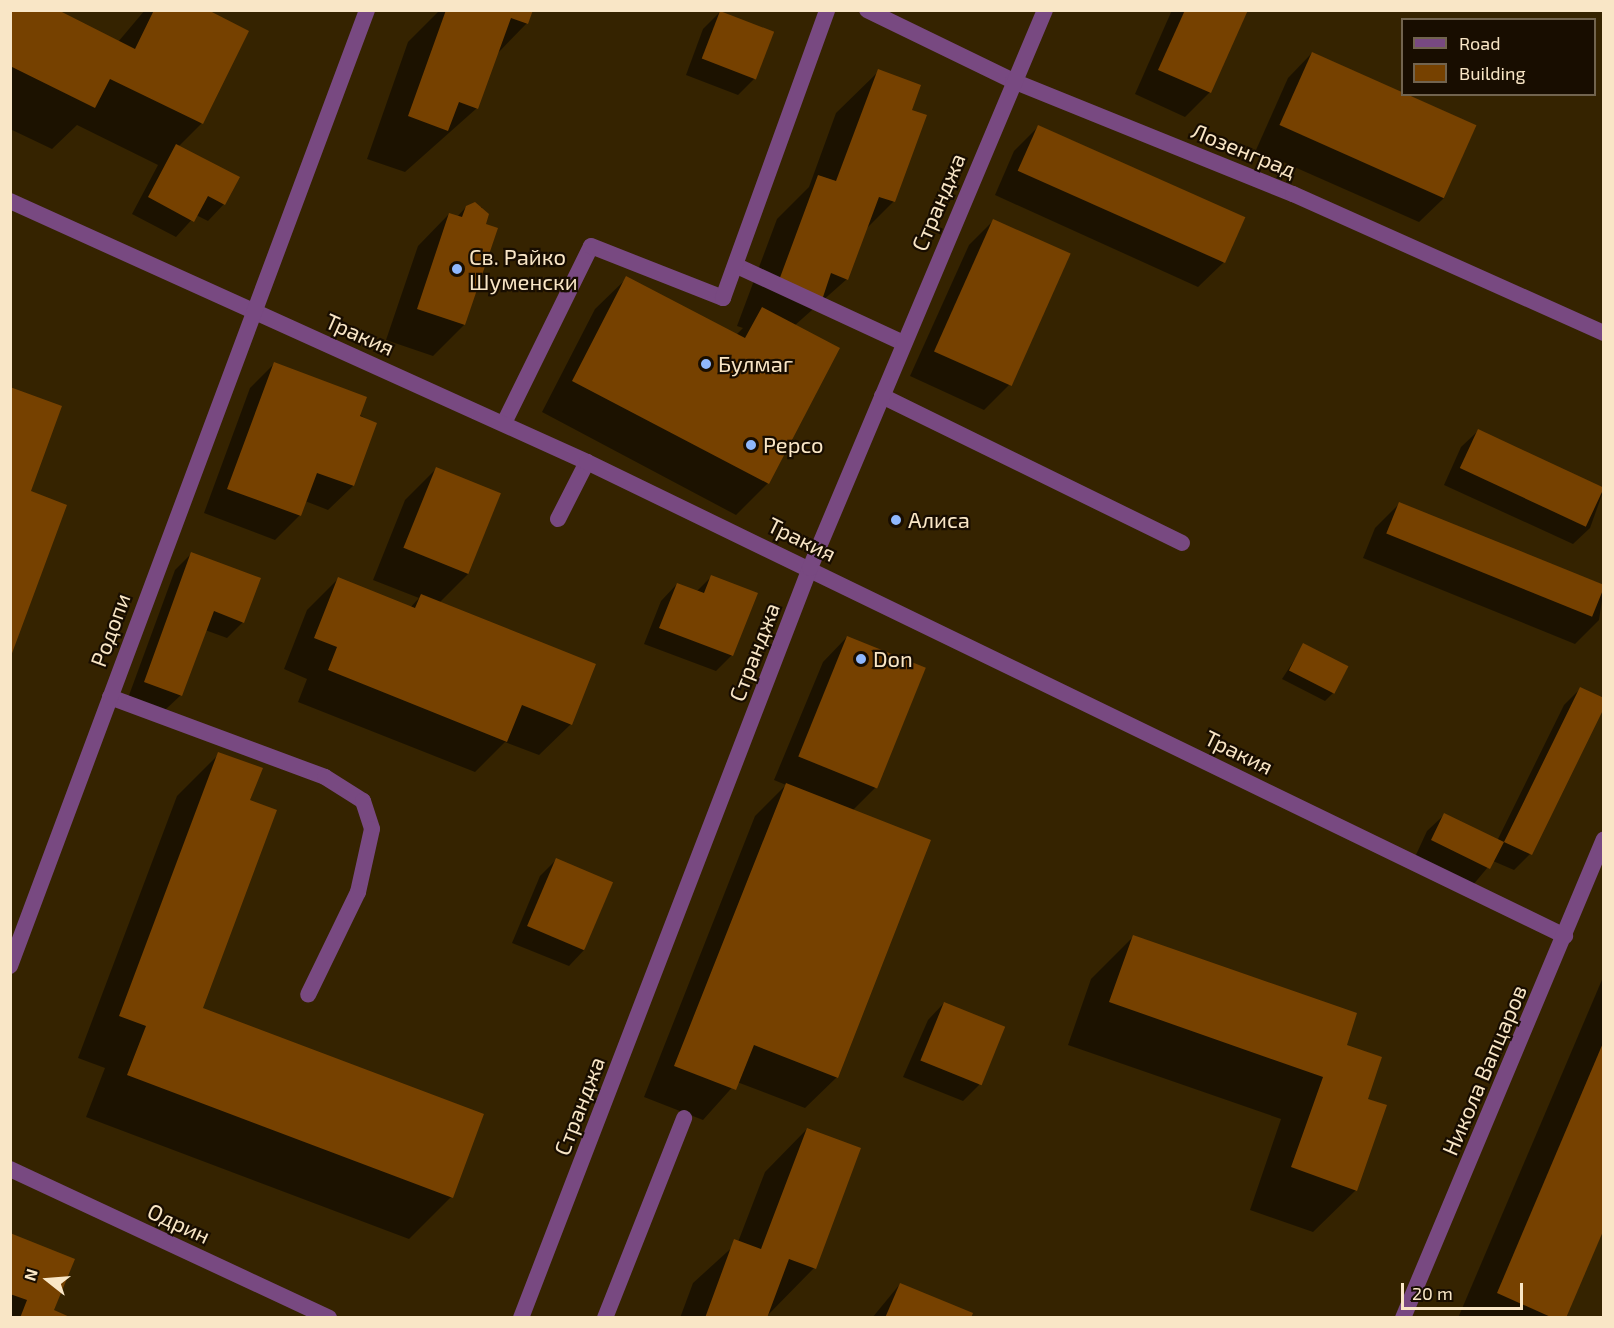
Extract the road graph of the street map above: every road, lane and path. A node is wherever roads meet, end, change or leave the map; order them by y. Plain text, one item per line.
1 (367, 10) edge
2 (827, 10) edge
3 (867, 10) edge
4 (1045, 10) edge
5 (1013, 81) junction
6 (10, 201) edge
7 (737, 266) junction
8 (252, 310) junction
9 (1604, 333) edge
10 (904, 344) junction
11 (882, 396) junction
12 (504, 423) junction
13 (587, 462) junction
14 (558, 519) dead end
15 (1182, 543) dead end
16 (810, 568) junction
17 (110, 697) junction
18 (1604, 839) edge
19 (1565, 936) junction
20 (10, 966) edge
21 (308, 995) dead end
22 (684, 1119) dead end
23 (10, 1169) edge
24 (329, 1317) edge
25 (521, 1317) edge
26 (605, 1317) edge
27 (1403, 1317) edge

1 - 8 street, Родопи
2 - 7 street
3 - 5 street, Лозенград
4 - 5 street, Странджа
5 - 9 street, Лозенград
5 - 10 street, Странджа
6 - 8 street, Тракия
7 - 10 street
7 - 12 street
8 - 12 street, Тракия
8 - 17 street, Родопи
10 - 11 street, Странджа
11 - 15 street
11 - 16 street, Странджа
12 - 13 street, Тракия
13 - 14 street
13 - 16 street, Тракия
16 - 19 street, Тракия
16 - 25 street, Странджа
17 - 20 street, Родопи
17 - 21 street
18 - 19 street, Никола Вапцаров
19 - 27 street, Никола Вапцаров
22 - 26 street
23 - 24 street, Одрин

